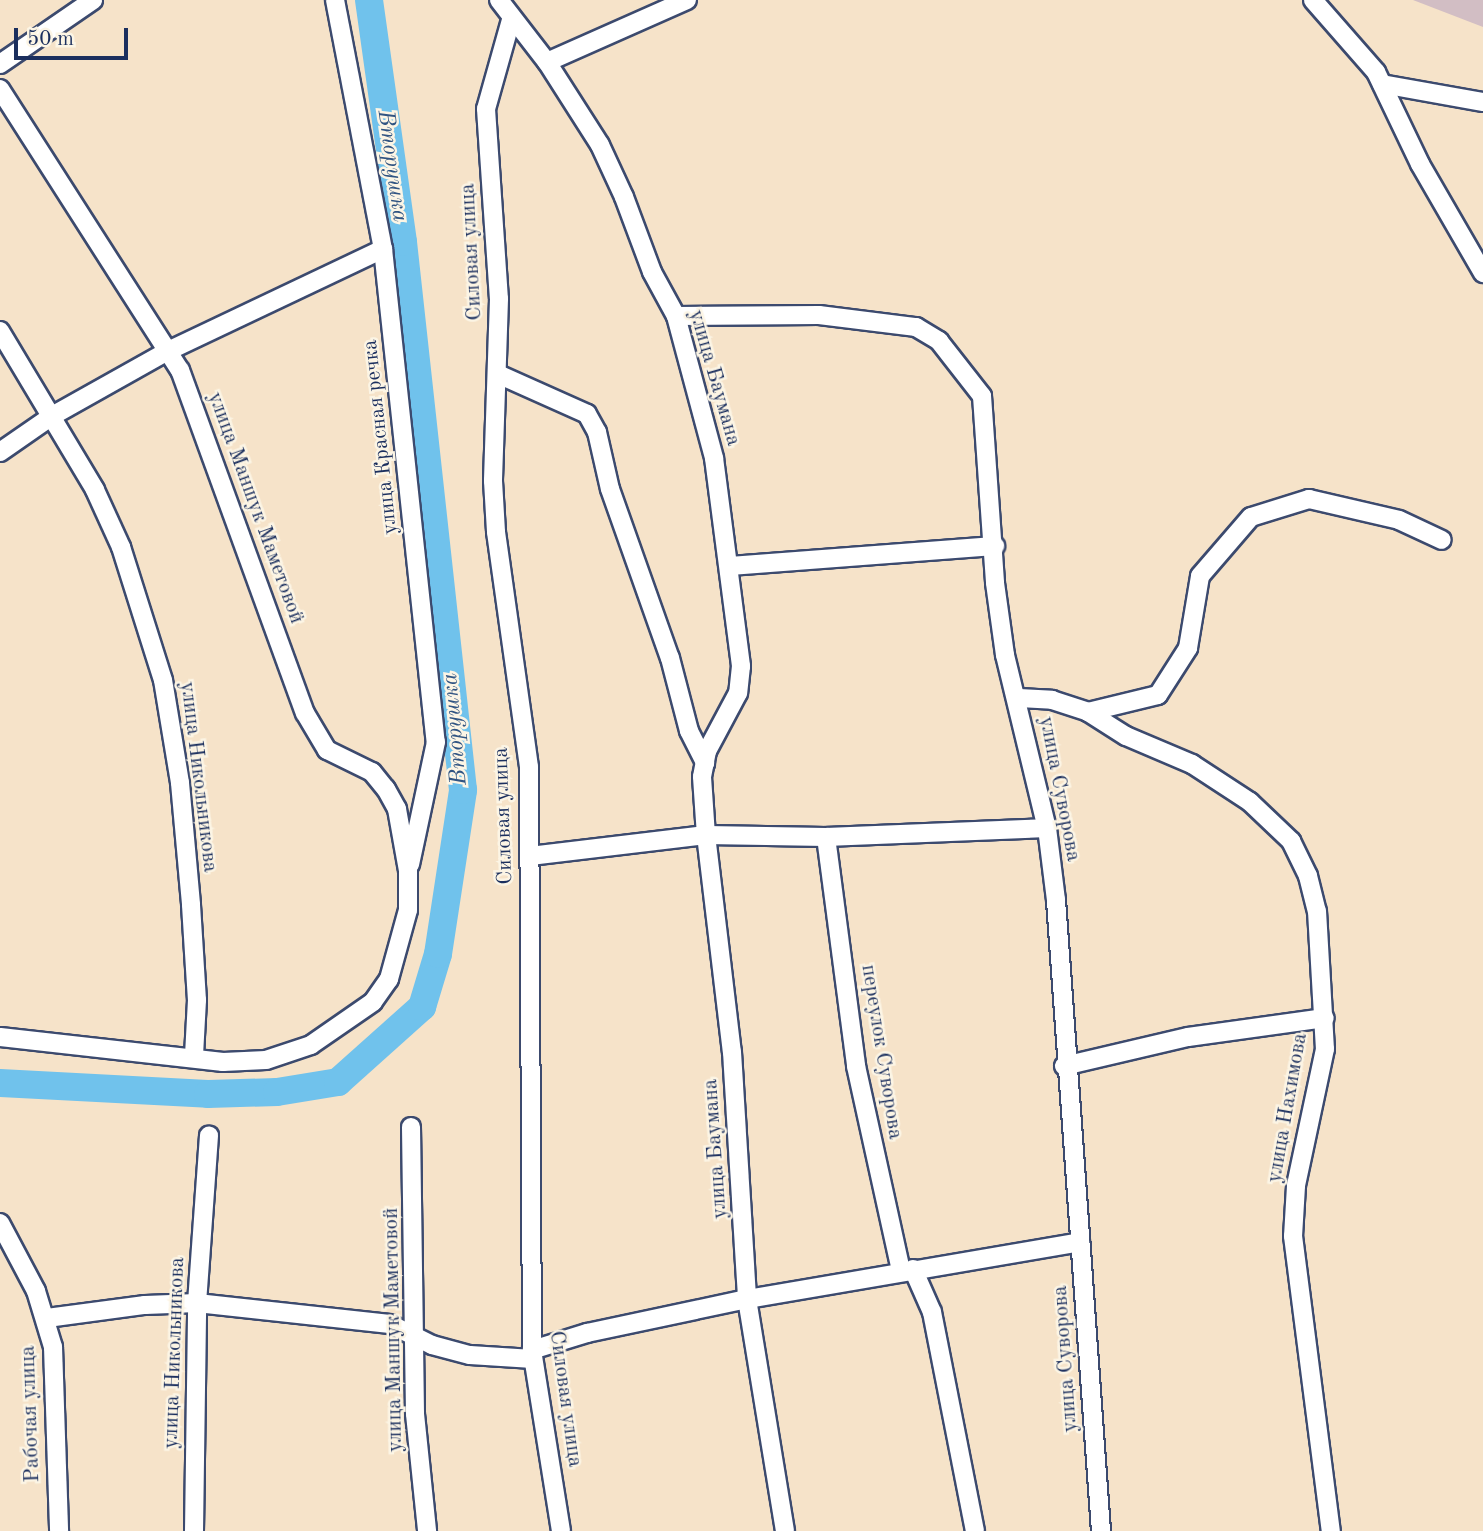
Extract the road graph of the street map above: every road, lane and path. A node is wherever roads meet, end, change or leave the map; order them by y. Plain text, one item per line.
1 (93, 0) edge
2 (335, 0) edge
3 (499, 0) edge
4 (687, 0) edge
5 (1313, 0) edge
6 (511, 20) junction
7 (547, 62) junction
8 (0, 64) edge
9 (1382, 84) junction
10 (0, 89) edge
11 (1483, 102) edge
12 (383, 249) junction
13 (1483, 273) edge
14 (676, 316) junction
15 (0, 331) edge
16 (168, 351) junction
17 (500, 375) junction
18 (52, 416) junction
19 (0, 452) edge
20 (1442, 540) dead end
21 (995, 546) junction
22 (729, 566) junction
23 (1018, 698) junction
24 (1088, 712) junction
25 (705, 764) junction
26 (1047, 828) junction
27 (706, 835) junction
28 (826, 837) junction
29 (530, 856) junction
30 (408, 871) junction
31 (1325, 1018) junction
32 (0, 1037) edge
33 (194, 1056) junction
34 (1064, 1066) junction
35 (411, 1127) dead end
36 (209, 1135) dead end
37 (0, 1223) edge
38 (1080, 1242) junction
39 (907, 1270) junction
40 (747, 1299) junction
41 (197, 1303) junction
42 (47, 1318) junction
43 (414, 1335) junction
44 (533, 1354) junction
45 (59, 1531) edge
46 (194, 1531) edge
47 (427, 1531) edge
48 (561, 1531) edge
49 (785, 1531) edge
50 (975, 1531) edge
51 (1101, 1531) edge
52 (1331, 1531) edge

1 - 8 street
2 - 12 street, улица Красная речка
3 - 6 street, улица Баумана
4 - 7 street
5 - 9 street
6 - 7 street, улица Баумана
6 - 17 street, Силовая улица
7 - 14 street, улица Баумана
9 - 11 street
9 - 13 street
10 - 16 street, улица Маншук Маметовой
12 - 16 street
12 - 30 street, улица Красная речка
14 - 21 street, улица Суворова
14 - 22 street, улица Баумана
15 - 18 street, улица Никольникова
16 - 18 street
16 - 30 street, улица Маншук Маметовой
17 - 25 street, улица Баумана
17 - 29 street, Силовая улица
18 - 19 street
18 - 33 street, улица Никольникова
20 - 24 street
21 - 22 street
21 - 23 street, улица Суворова
22 - 25 street, улица Баумана
23 - 24 street, улица Нахимова
23 - 26 street, улица Суворова
24 - 31 street, улица Нахимова
25 - 27 street, улица Баумана
26 - 28 street
26 - 34 street, улица Суворова
27 - 28 street
27 - 29 street
27 - 40 street, улица Баумана
28 - 39 street, переулок Суворова
29 - 44 street, Силовая улица
30 - 33 street, улица Маншук Маметовой
31 - 34 street
31 - 52 street, улица Нахимова
32 - 33 street, улица Маншук Маметовой
34 - 38 street, улица Суворова
35 - 43 street, улица Маншук Маметовой
36 - 41 street, улица Никольникова
37 - 42 street, Рабочая улица
38 - 39 street
38 - 51 street, улица Суворова
39 - 40 street
39 - 50 street, переулок Суворова
40 - 44 street
40 - 49 street, улица Баумана
41 - 42 street
41 - 43 street
41 - 46 street, улица Никольникова
42 - 45 street, Рабочая улица
43 - 44 street
43 - 47 street, улица Маншук Маметовой
44 - 48 street, Силовая улица

